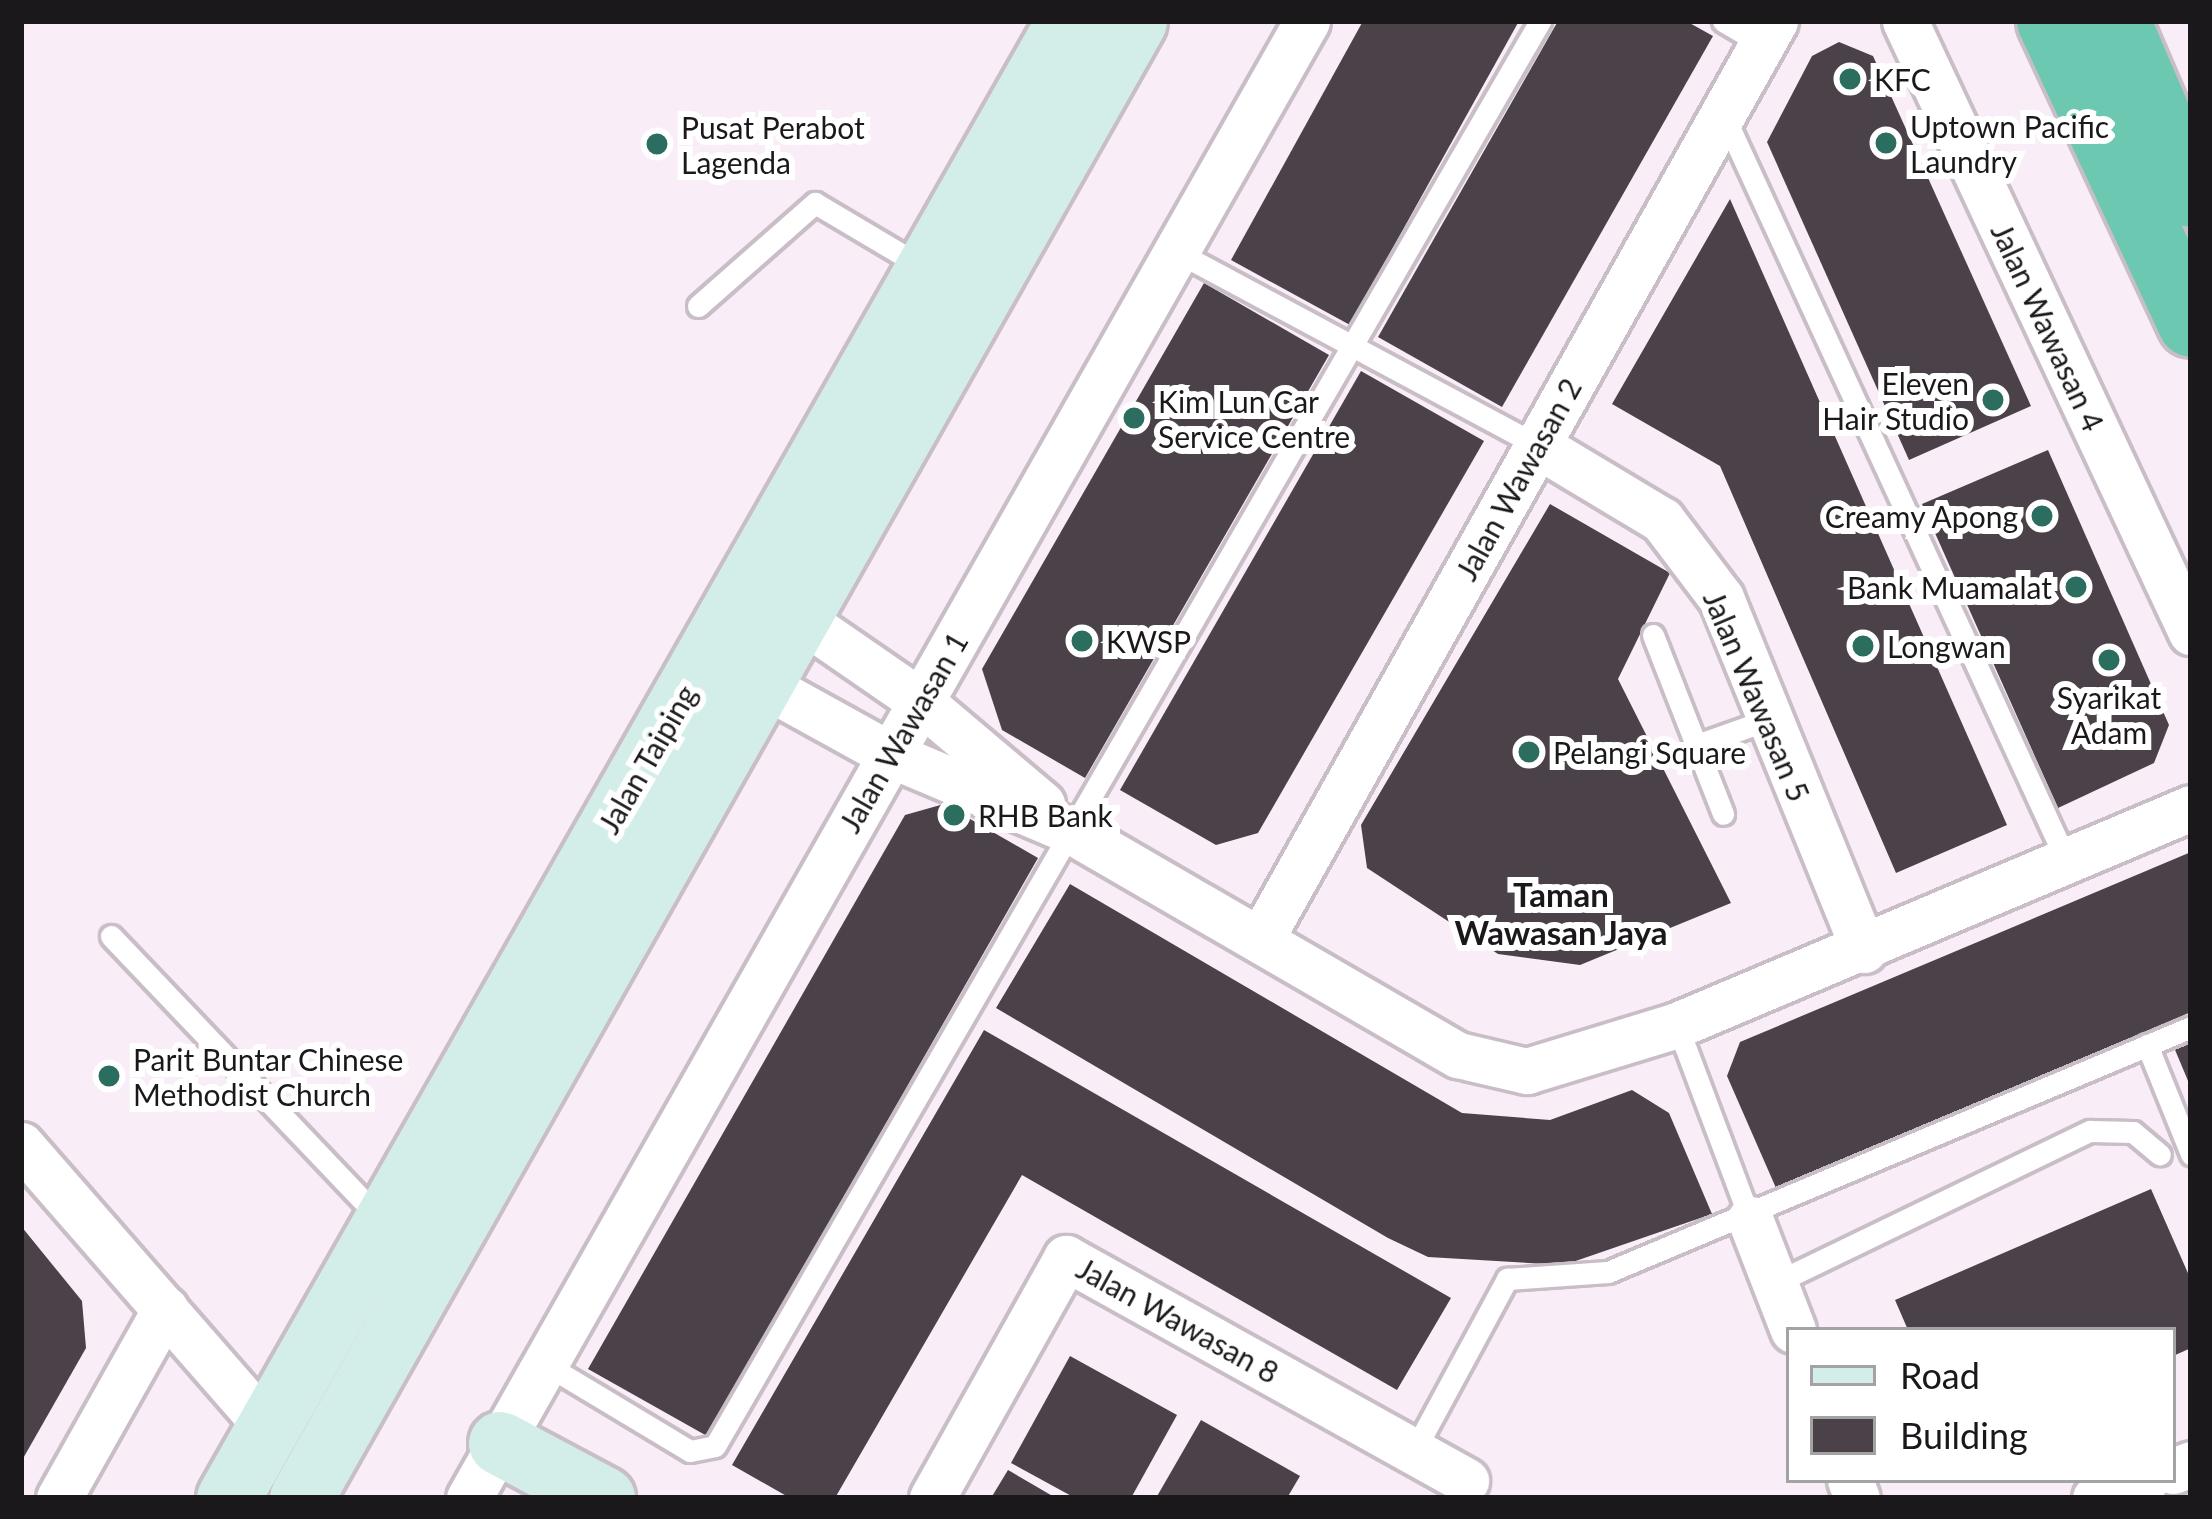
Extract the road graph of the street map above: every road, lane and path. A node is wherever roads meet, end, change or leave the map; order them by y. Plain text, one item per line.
1 (1068, 21) edge
2 (1135, 21) edge
3 (1307, 21) edge
4 (1540, 21) edge
5 (1723, 21) edge
6 (1905, 21) edge
7 (2050, 21) edge
8 (2117, 21) edge
9 (1769, 32) edge
10 (1723, 113) junction
11 (2191, 194) edge
12 (1177, 252) junction
13 (926, 270) junction
14 (698, 306) dead end
15 (2191, 323) edge
16 (1352, 349) junction
17 (1537, 445) junction
18 (748, 582) junction
19 (798, 617) junction
20 (2191, 632) edge
21 (1652, 635) dead end
22 (706, 654) junction
23 (761, 683) junction
24 (920, 701) junction
25 (1770, 719) junction
26 (1697, 746) junction
27 (889, 754) junction
28 (2191, 808) edge
29 (1724, 814) dead end
30 (1073, 832) junction
31 (2068, 862) junction
32 (111, 937) dead end
33 (1262, 938) junction
34 (1864, 950) junction
35 (1677, 1025) junction
36 (2191, 1027) edge
37 (2147, 1045) junction
38 (21, 1145) edge
39 (2191, 1154) edge
40 (2160, 1155) dead end
41 (1750, 1219) junction
42 (383, 1221) junction
43 (1775, 1283) junction
44 (164, 1309) junction
45 (1792, 1327) edge
46 (545, 1364) junction
47 (266, 1426) junction
48 (500, 1443) junction
49 (1414, 1451) junction
50 (1466, 1481) dead end
51 (2138, 1483) edge
52 (59, 1498) edge
53 (228, 1498) edge
54 (301, 1498) edge
55 (469, 1498) edge
56 (603, 1498) edge
57 (932, 1498) edge
58 (2095, 1498) edge

1 - 13 main road, Jalan Taiping
2 - 19 main road, Jalan Taiping
3 - 12 street, Jalan Wawasan 1
4 - 16 lane
5 - 9 lane
6 - 20 street, Jalan Wawasan 4
7 - 15 highway
8 - 11 highway
9 - 10 street, Jalan Wawasan 2
10 - 17 street, Jalan Wawasan 2
10 - 31 lane
12 - 16 lane
12 - 24 street, Jalan Wawasan 1
13 - 14 lane
13 - 18 main road, Jalan Taiping
16 - 17 lane
16 - 30 lane
17 - 25 street, Jalan Wawasan 5
17 - 33 street, Jalan Wawasan 2
18 - 19 street
18 - 22 main road, Jalan Taiping
19 - 23 main road, Jalan Taiping
19 - 24 street
21 - 26 lane
22 - 23 street
22 - 42 main road, Jalan Taiping
23 - 27 street
23 - 54 main road, Jalan Taiping
24 - 27 street, Jalan Wawasan 1
24 - 30 street
25 - 26 lane
25 - 34 street, Jalan Wawasan 5
26 - 29 lane
27 - 30 street
27 - 46 street, Jalan Wawasan 1
28 - 31 street
30 - 33 street
30 - 46 lane
31 - 34 street
32 - 42 lane
33 - 35 street
34 - 35 street
35 - 41 lane
36 - 37 lane
37 - 39 lane
37 - 41 lane
38 - 44 street
40 - 43 lane
41 - 43 street
41 - 49 lane
42 - 47 main road, Jalan Taiping
43 - 45 street
44 - 47 street
44 - 52 street
46 - 48 street, Jalan Wawasan 1
47 - 53 main road, Jalan Taiping
48 - 55 street, Jalan Wawasan 1
48 - 56 main road
49 - 50 street, Jalan Wawasan 8
49 - 57 street, Jalan Wawasan 8
51 - 58 street

